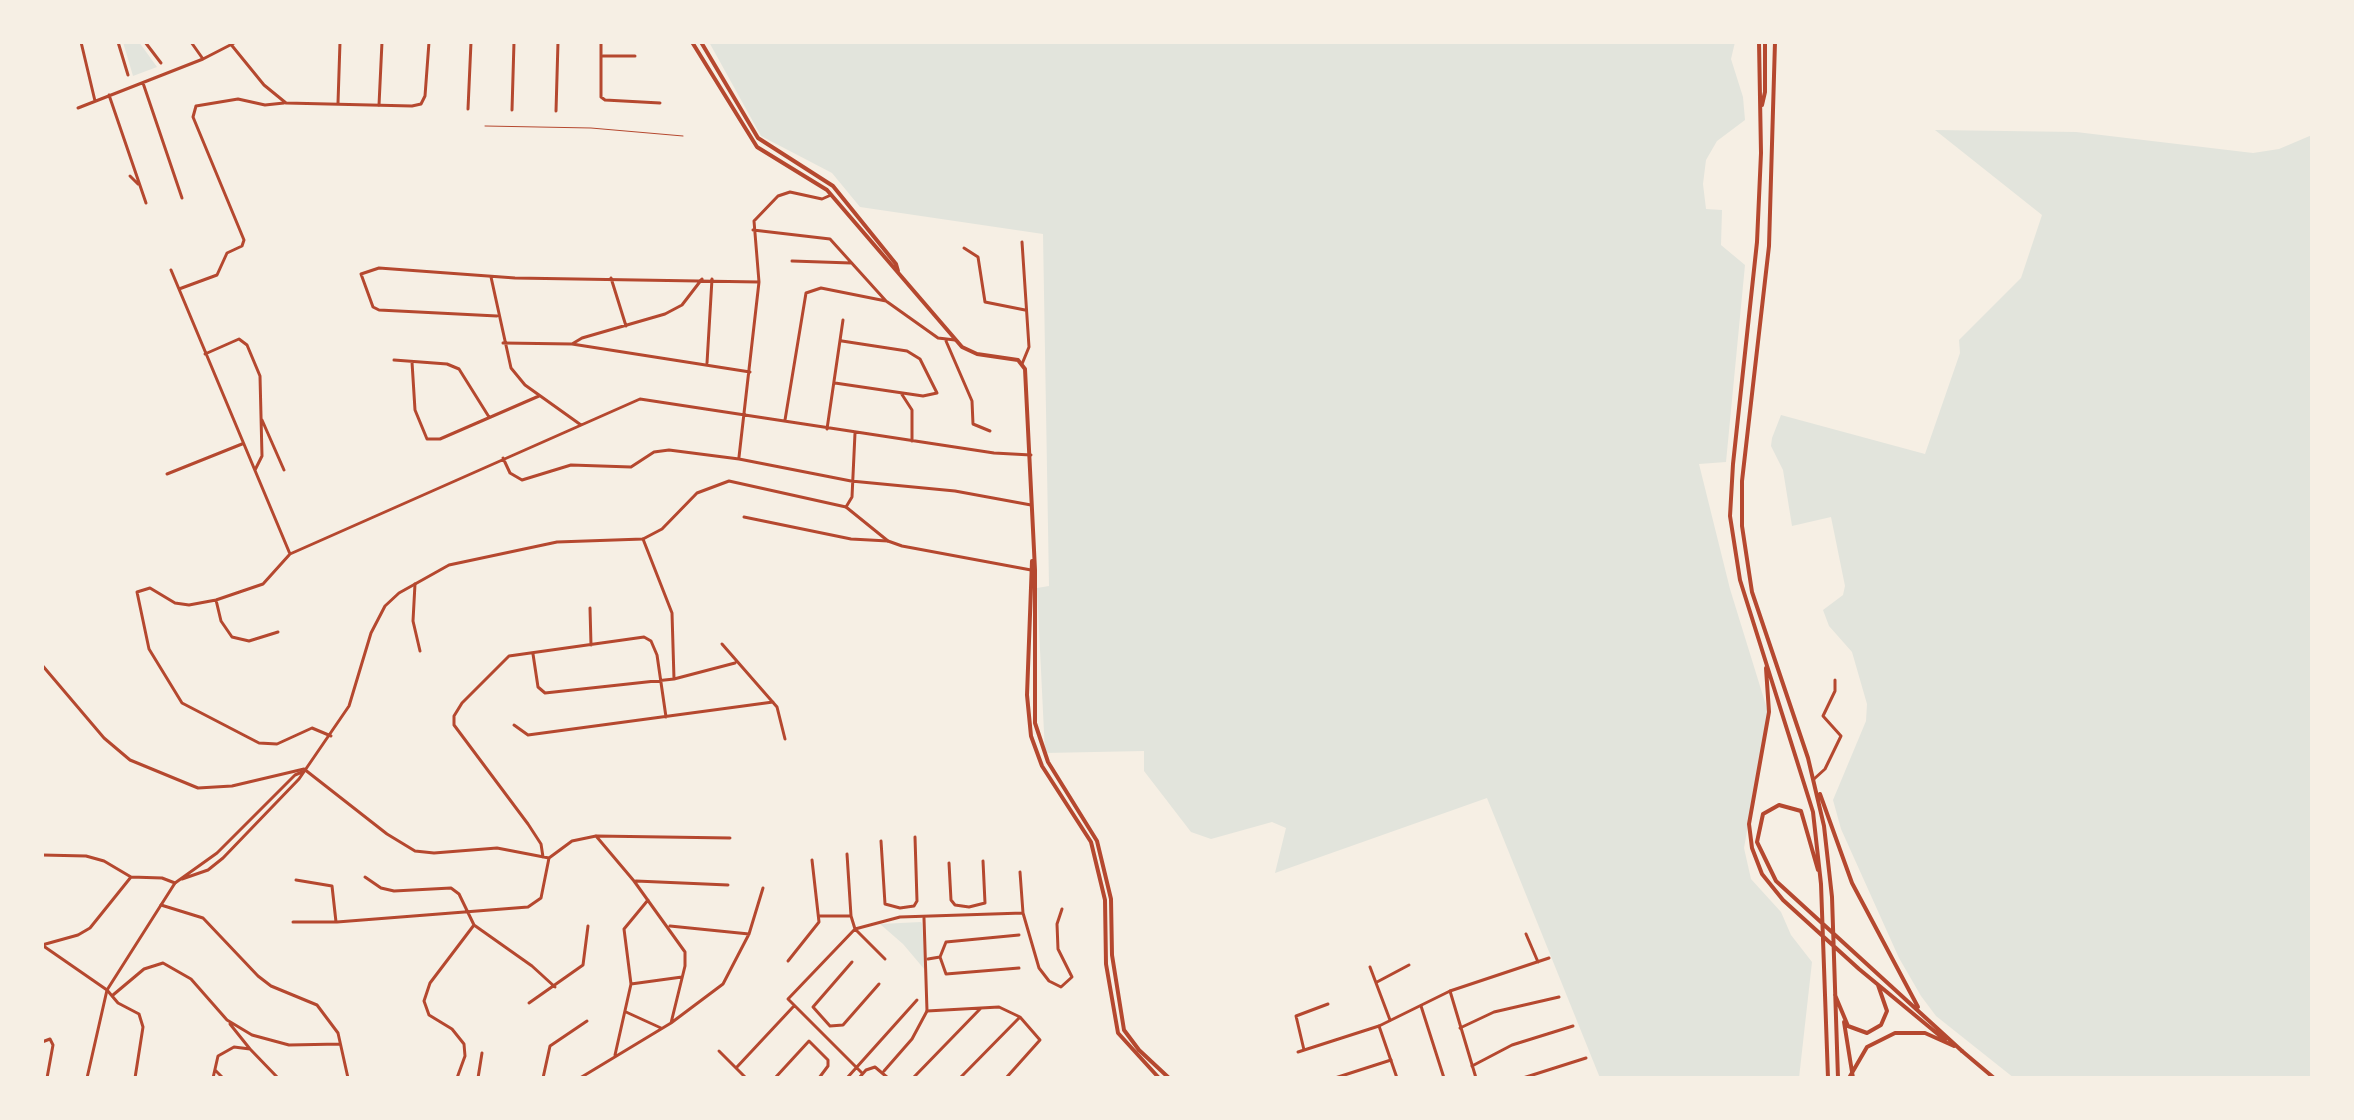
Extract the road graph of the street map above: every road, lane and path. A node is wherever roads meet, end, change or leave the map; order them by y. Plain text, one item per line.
1 (81, 42) edge
2 (118, 42) edge
3 (145, 42) edge
4 (191, 42) edge
5 (229, 42) edge
6 (236, 42) edge
7 (340, 42) edge
8 (382, 42) edge
9 (429, 42) edge
10 (471, 42) edge
11 (514, 42) edge
12 (558, 42) edge
13 (601, 42) edge
14 (692, 42) edge
15 (701, 42) edge
16 (1759, 42) edge
17 (1765, 42) edge
18 (1774, 42) edge
19 (233, 47) junction
20 (601, 56) junction
21 (635, 56) dead end
22 (203, 59) junction
23 (161, 63) dead end
24 (128, 75) dead end
25 (143, 83) junction
26 (1768, 91) junction
27 (109, 95) junction
28 (95, 101) junction
29 (1773, 102) junction
30 (286, 103) junction
31 (338, 103) junction
32 (660, 103) dead end
33 (379, 105) junction
34 (1761, 107) junction
35 (78, 108) dead end
36 (468, 109) dead end
37 (512, 110) dead end
38 (556, 111) dead end
39 (485, 126) dead end
40 (683, 136) dead end
41 (130, 176) dead end
42 (141, 186) junction
43 (831, 195) junction
44 (182, 198) dead end
45 (146, 203) dead end
46 (753, 230) junction
47 (1022, 242) dead end
48 (964, 248) dead end
49 (792, 261) dead end
50 (851, 263) junction
51 (171, 270) dead end
52 (898, 271) junction
53 (491, 277) junction
54 (611, 278) junction
55 (702, 279) junction
56 (712, 279) junction
57 (759, 282) junction
58 (179, 289) junction
59 (886, 301) junction
60 (1025, 310) junction
61 (497, 316) junction
62 (843, 320) dead end
63 (626, 326) junction
64 (955, 340) junction
65 (842, 341) junction
66 (946, 341) junction
67 (503, 343) junction
68 (572, 344) junction
69 (205, 354) junction
70 (394, 360) dead end
71 (412, 362) junction
72 (707, 364) junction
73 (1022, 364) junction
74 (750, 372) junction
75 (835, 383) junction
76 (901, 393) junction
77 (539, 396) junction
78 (744, 415) junction
79 (260, 417) junction
80 (489, 417) junction
81 (785, 422) junction
82 (581, 425) junction
83 (827, 429) junction
84 (990, 431) dead end
85 (855, 433) junction
86 (912, 441) junction
87 (242, 444) junction
88 (1031, 455) junction
89 (503, 458) junction
90 (739, 459) junction
91 (284, 470) dead end
92 (255, 471) junction
93 (167, 474) dead end
94 (851, 481) junction
95 (1031, 505) junction
96 (846, 507) junction
97 (744, 517) dead end
98 (643, 539) junction
99 (888, 541) junction
100 (290, 554) junction
101 (1032, 570) junction
102 (415, 583) junction
103 (216, 600) junction
104 (590, 608) dead end
105 (278, 632) dead end
106 (722, 644) dead end
107 (591, 645) junction
108 (420, 651) dead end
109 (533, 653) junction
110 (735, 663) junction
111 (42, 665) edge
112 (1766, 665) junction
113 (674, 679) junction
114 (661, 680) junction
115 (1835, 680) dead end
116 (773, 702) junction
117 (1030, 705) junction
118 (666, 717) junction
119 (514, 725) dead end
120 (331, 736) junction
121 (785, 739) dead end
122 (303, 770) junction
123 (1814, 779) junction
124 (1817, 789) junction
125 (596, 836) junction
126 (915, 837) dead end
127 (730, 838) dead end
128 (881, 841) dead end
129 (847, 854) dead end
130 (42, 855) edge
131 (543, 857) junction
132 (549, 858) junction
133 (812, 860) dead end
134 (983, 861) dead end
135 (949, 863) dead end
136 (1020, 872) dead end
137 (131, 877) junction
138 (365, 877) dead end
139 (296, 880) dead end
140 (634, 881) junction
141 (175, 883) junction
142 (1821, 884) junction
143 (728, 885) dead end
144 (763, 888) dead end
145 (648, 900) junction
146 (161, 905) junction
147 (969, 907) junction
148 (900, 908) junction
149 (1062, 909) dead end
150 (466, 912) junction
151 (1023, 913) junction
152 (819, 916) junction
153 (851, 916) junction
154 (900, 917) junction
155 (924, 918) junction
156 (969, 918) junction
157 (293, 922) dead end
158 (337, 922) junction
159 (474, 925) junction
160 (588, 926) dead end
161 (668, 926) junction
162 (855, 929) junction
163 (749, 934) junction
164 (1526, 934) dead end
165 (1019, 935) dead end
166 (42, 945) edge
167 (940, 957) junction
168 (1549, 958) dead end
169 (885, 959) dead end
170 (928, 959) junction
171 (788, 961) dead end
172 (852, 962) dead end
173 (1538, 962) junction
174 (1409, 965) dead end
175 (1370, 967) dead end
176 (1019, 968) dead end
177 (682, 977) junction
178 (1376, 982) junction
179 (1877, 983) junction
180 (631, 984) junction
181 (879, 984) dead end
182 (555, 987) junction
183 (107, 990) junction
184 (1450, 991) junction
185 (1834, 991) junction
186 (113, 995) junction
187 (1559, 997) dead end
188 (917, 1000) dead end
189 (529, 1003) dead end
190 (1328, 1004) dead end
191 (1421, 1006) junction
192 (793, 1007) junction
193 (981, 1008) junction
194 (927, 1011) junction
195 (626, 1012) junction
196 (1922, 1012) junction
197 (1843, 1016) junction
198 (1020, 1017) junction
199 (1929, 1019) junction
200 (227, 1020) junction
201 (823, 1020) junction
202 (1390, 1020) junction
203 (587, 1021) dead end
204 (671, 1023) junction
205 (1379, 1026) junction
206 (1573, 1026) dead end
207 (1929, 1026) junction
208 (661, 1028) junction
209 (1460, 1028) junction
210 (815, 1030) junction
211 (1925, 1033) junction
212 (1127, 1035) junction
213 (1122, 1039) junction
214 (1945, 1040) junction
215 (828, 1041) junction
216 (42, 1042) edge
217 (340, 1044) junction
218 (250, 1049) junction
219 (820, 1050) junction
220 (1304, 1050) junction
221 (719, 1051) dead end
222 (1962, 1051) junction
223 (1298, 1052) dead end
224 (482, 1053) dead end
225 (615, 1055) junction
226 (1586, 1058) dead end
227 (1391, 1060) junction
228 (1472, 1066) junction
229 (736, 1068) junction
230 (856, 1068) junction
231 (1852, 1069) junction
232 (215, 1070) junction
233 (884, 1071) junction
234 (862, 1073) junction
235 (914, 1077) edge
236 (47, 1078) edge
237 (87, 1078) edge
238 (135, 1078) edge
239 (213, 1078) edge
240 (223, 1078) edge
241 (278, 1078) edge
242 (348, 1078) edge
243 (457, 1078) edge
244 (478, 1078) edge
245 (543, 1078) edge
246 (580, 1078) edge
247 (746, 1078) edge
248 (775, 1078) edge
249 (819, 1078) edge
250 (847, 1078) edge
251 (859, 1078) edge
252 (888, 1078) edge
253 (960, 1078) edge
254 (1006, 1078) edge
255 (1159, 1078) edge
256 (1169, 1078) edge
257 (1335, 1078) edge
258 (1397, 1078) edge
259 (1444, 1078) edge
260 (1476, 1078) edge
261 (1523, 1078) edge
262 (1828, 1078) edge
263 (1838, 1078) edge
264 (1851, 1078) edge
265 (1994, 1078) edge

1 - 28 street
2 - 24 street
3 - 23 street
4 - 22 street
5 - 19 street
6 - 19 street
7 - 31 street
8 - 33 street
9 - 33 street
10 - 36 street
11 - 37 street
12 - 38 street
13 - 20 street
14 - 43 main road
15 - 52 main road
16 - 34 main road
17 - 26 main road
18 - 26 main road
18 - 29 main road
19 - 22 street
19 - 30 street
20 - 21 street
20 - 32 street
22 - 25 street
25 - 27 street
25 - 44 street
26 - 29 main road
26 - 34 main road
27 - 28 street
27 - 42 street
28 - 35 street
29 - 123 main road
30 - 31 street
30 - 58 street
31 - 33 street
34 - 112 main road
39 - 40 lane
41 - 42 street
42 - 45 street
43 - 46 street
43 - 52 main road
46 - 50 street
46 - 57 street
47 - 60 street
48 - 60 street
49 - 50 street
50 - 59 street
51 - 58 street
52 - 64 main road
53 - 54 street
53 - 61 street
53 - 61 street
54 - 55 street
54 - 63 street
55 - 56 street
55 - 63 street
56 - 57 street
56 - 72 street
57 - 74 street
58 - 69 street
59 - 66 street
59 - 81 street
60 - 73 street
61 - 67 street
62 - 65 street
63 - 68 street
64 - 66 street
64 - 73 main road
65 - 75 street
65 - 76 street
66 - 84 street
67 - 68 street
67 - 77 street
68 - 72 street
69 - 79 street
69 - 87 street
70 - 71 street
71 - 80 street
71 - 80 street
72 - 74 street
73 - 88 main road
74 - 78 street
75 - 76 street
75 - 83 street
76 - 86 street
77 - 80 street
77 - 82 street
78 - 81 street
78 - 82 street
78 - 90 street
79 - 91 street
79 - 92 street
81 - 83 street
82 - 89 street
83 - 85 street
85 - 86 street
85 - 94 street
86 - 88 street
87 - 92 street
87 - 93 street
88 - 95 main road
89 - 90 street
89 - 100 street
90 - 94 street
92 - 100 street
94 - 95 street
94 - 96 street
95 - 101 main road
96 - 98 street
96 - 99 street
97 - 99 street
98 - 102 street
98 - 113 street
99 - 101 street
100 - 103 street
101 - 117 main road
102 - 108 street
102 - 120 street
103 - 105 street
103 - 120 street
104 - 107 street
106 - 110 street
107 - 109 street
107 - 114 street
109 - 114 street
109 - 131 street
110 - 113 street
110 - 116 street
111 - 122 street
112 - 142 main road
112 - 179 main road
113 - 114 street
114 - 118 street
115 - 123 street
116 - 118 street
116 - 121 street
117 - 212 main road
117 - 213 main road
118 - 119 street
120 - 122 street
122 - 131 street
122 - 141 street
123 - 124 main road
124 - 185 main road
124 - 196 main road
125 - 127 street
125 - 132 street
125 - 140 street
126 - 148 street
128 - 148 street
129 - 153 street
130 - 137 street
131 - 132 street
132 - 150 street
133 - 152 street
134 - 147 street
135 - 147 street
136 - 151 street
137 - 141 street
137 - 166 street
138 - 150 street
139 - 158 street
140 - 143 street
140 - 145 street
141 - 146 street
142 - 196 main road
142 - 262 main road
144 - 163 street
145 - 161 street
145 - 180 street
146 - 183 street
146 - 217 street
147 - 156 street
148 - 154 street
149 - 151 street
150 - 158 street
150 - 159 street
151 - 156 street
152 - 153 street
152 - 171 street
153 - 162 street
154 - 155 street
154 - 162 street
155 - 156 street
155 - 170 street
157 - 158 street
159 - 182 street
159 - 243 street
160 - 182 street
161 - 163 street
161 - 177 street
162 - 169 street
162 - 192 street
163 - 204 street
164 - 173 street
165 - 167 street
166 - 183 street
167 - 170 street
167 - 176 street
168 - 173 street
170 - 194 street
172 - 201 street
173 - 184 street
174 - 178 street
175 - 178 street
177 - 180 street
177 - 204 street
178 - 202 street
179 - 197 main road
179 - 207 main road
180 - 195 street
181 - 201 street
182 - 189 street
183 - 186 street
183 - 237 street
184 - 191 street
184 - 209 street
185 - 197 main road
185 - 263 main road
186 - 200 street
186 - 238 street
187 - 209 street
188 - 230 street
190 - 220 street
191 - 202 street
191 - 259 street
192 - 210 street
192 - 229 street
193 - 194 street
193 - 198 street
193 - 235 street
194 - 233 street
195 - 208 street
195 - 225 street
196 - 199 main road
197 - 231 main road
198 - 253 street
198 - 254 street
199 - 207 main road
199 - 222 main road
200 - 217 street
200 - 218 street
201 - 210 street
202 - 205 street
203 - 245 street
204 - 208 street
205 - 220 street
205 - 227 street
206 - 228 street
207 - 211 main road
207 - 214 main road
208 - 225 street
209 - 228 street
210 - 215 street
211 - 214 main road
211 - 231 main road
212 - 213 main road
212 - 256 main road
213 - 255 main road
214 - 222 main road
215 - 219 street
215 - 230 street
216 - 236 street
217 - 242 street
218 - 232 street
218 - 241 street
219 - 248 street
219 - 249 street
220 - 223 street
221 - 229 street
222 - 265 main road
224 - 244 street
225 - 246 street
226 - 261 street
227 - 257 street
227 - 258 street
228 - 260 street
229 - 247 street
230 - 234 street
230 - 250 street
231 - 264 main road
232 - 239 street
232 - 240 street
233 - 234 street
233 - 252 street
234 - 251 street

